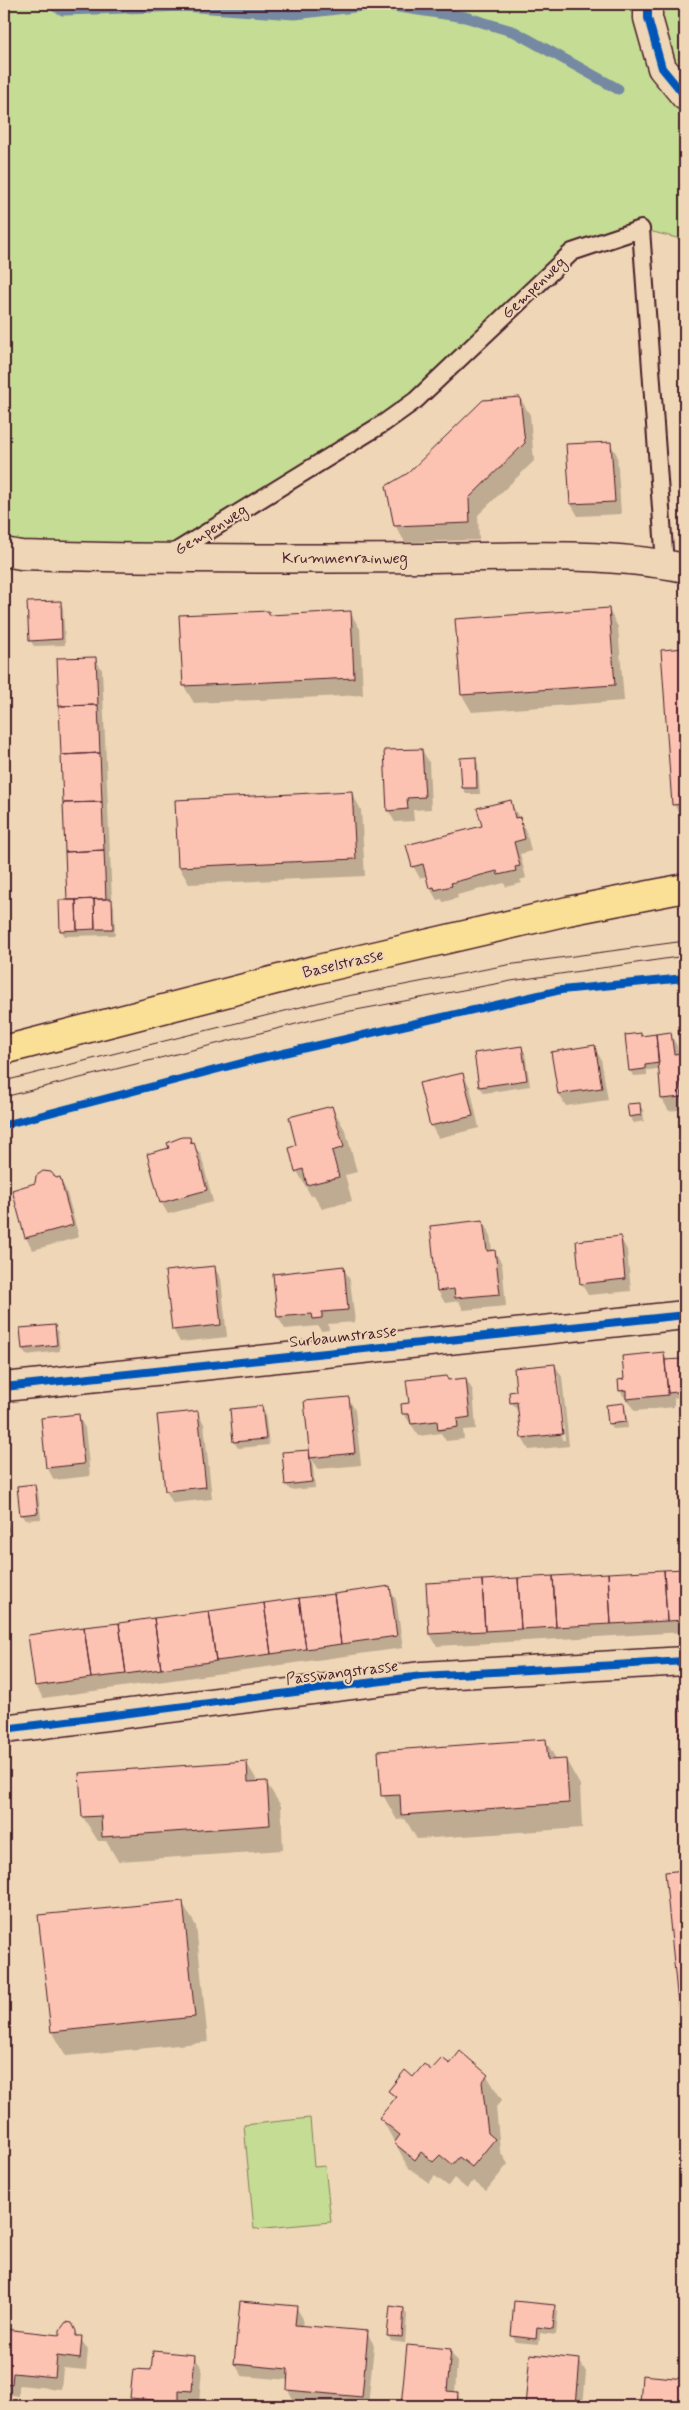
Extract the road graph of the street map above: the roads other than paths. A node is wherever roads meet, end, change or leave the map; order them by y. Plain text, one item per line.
1 (648, 4) edge
2 (685, 96) edge
3 (4, 552) edge
4 (164, 559) junction
5 (675, 566) edge
6 (685, 888) edge
7 (4, 1050) edge
8 (685, 1315) edge
9 (4, 1387) edge
10 (685, 1661) edge
11 (4, 1729) edge

1 - 2 street
3 - 4 street, Krummenrainweg
4 - 5 street, Krummenrainweg
4 - 5 lane, Gempenweg
6 - 7 main road, Baselstrasse
8 - 9 street, Surbaumstrasse
10 - 11 street, Passwangstrasse

